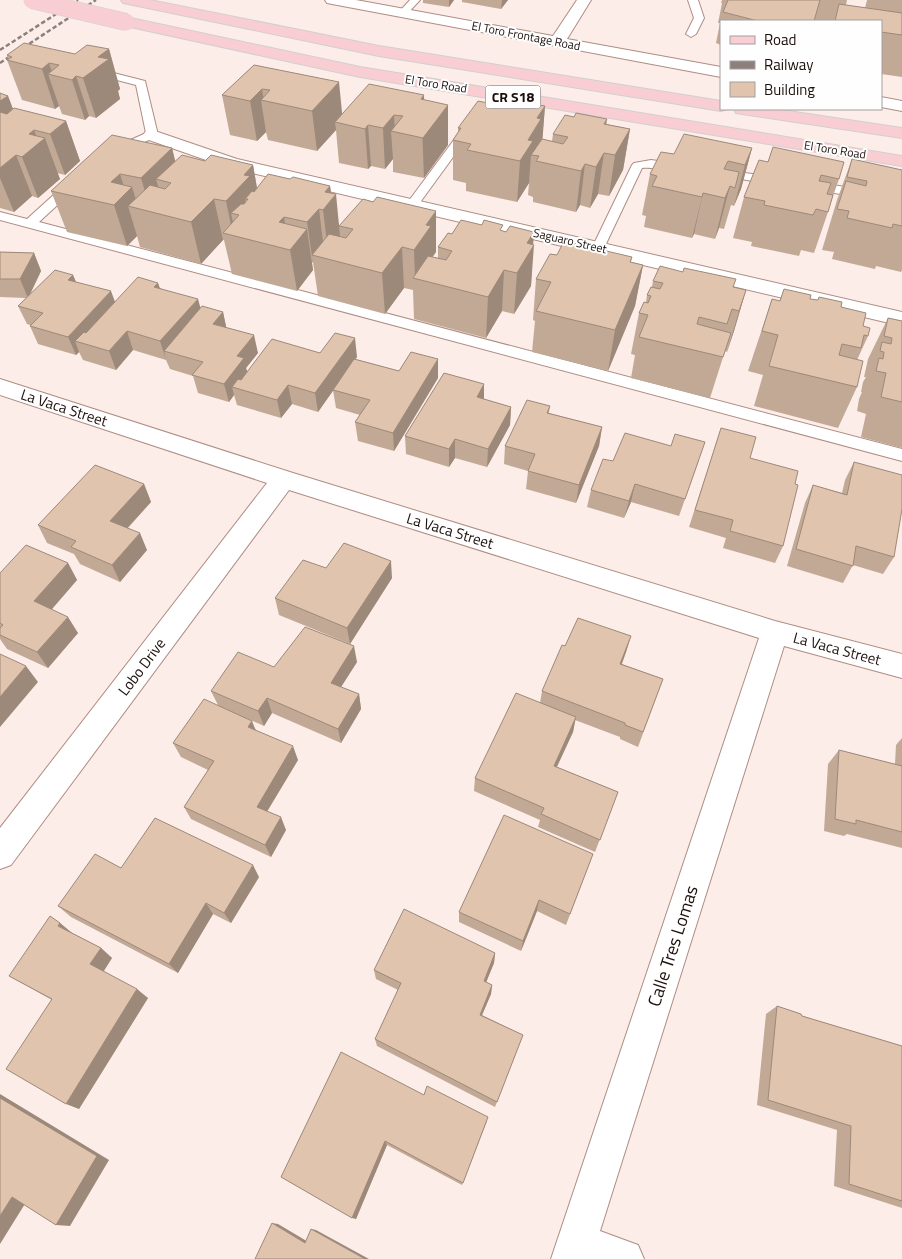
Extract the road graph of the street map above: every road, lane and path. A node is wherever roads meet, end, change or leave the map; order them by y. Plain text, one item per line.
1 (32, 0) edge
2 (128, 0) edge
3 (332, 0) edge
4 (415, 0) edge
5 (584, 0) edge
6 (693, 0) edge
7 (403, 13) junction
8 (691, 34) dead end
9 (557, 42) junction
10 (80, 67) edge
11 (720, 72) edge
12 (882, 102) edge
13 (720, 106) edge
14 (902, 106) edge
15 (749, 110) edge
16 (466, 132) edge
17 (902, 133) edge
18 (152, 135) junction
19 (106, 158) edge
20 (902, 161) edge
21 (690, 168) edge
22 (709, 171) edge
23 (82, 176) edge
24 (902, 199) edge
25 (412, 205) junction
26 (0, 216) edge
27 (30, 223) junction
28 (598, 248) junction
29 (902, 319) edge
30 (0, 387) edge
31 (902, 455) edge
32 (284, 479) junction
33 (776, 632) junction
34 (902, 666) edge
35 (0, 854) edge
36 (573, 1251) edge
37 (624, 1259) edge

1 - 20 main road, El Toro Road / CR S18, bridge
2 - 13 main road, El Toro Road / CR S18
3 - 7 street, El Toro Frontage Road
4 - 7 lane
5 - 9 street
6 - 8 lane
7 - 9 street, El Toro Frontage Road
9 - 11 street, El Toro Frontage Road
10 - 18 lane
12 - 14 street
15 - 17 main road, El Toro Road
16 - 25 lane
18 - 19 lane
18 - 25 street, Saguaro Street
21 - 28 lane
22 - 24 lane
23 - 27 lane
25 - 28 street, Saguaro Street
26 - 27 lane
27 - 31 lane
28 - 29 street, Saguaro Street
30 - 32 street, La Vaca Street
32 - 33 street, La Vaca Street
32 - 35 street, Lobo Drive
33 - 34 street, La Vaca Street
33 - 36 street, Calle Tres Lomas
36 - 37 street

